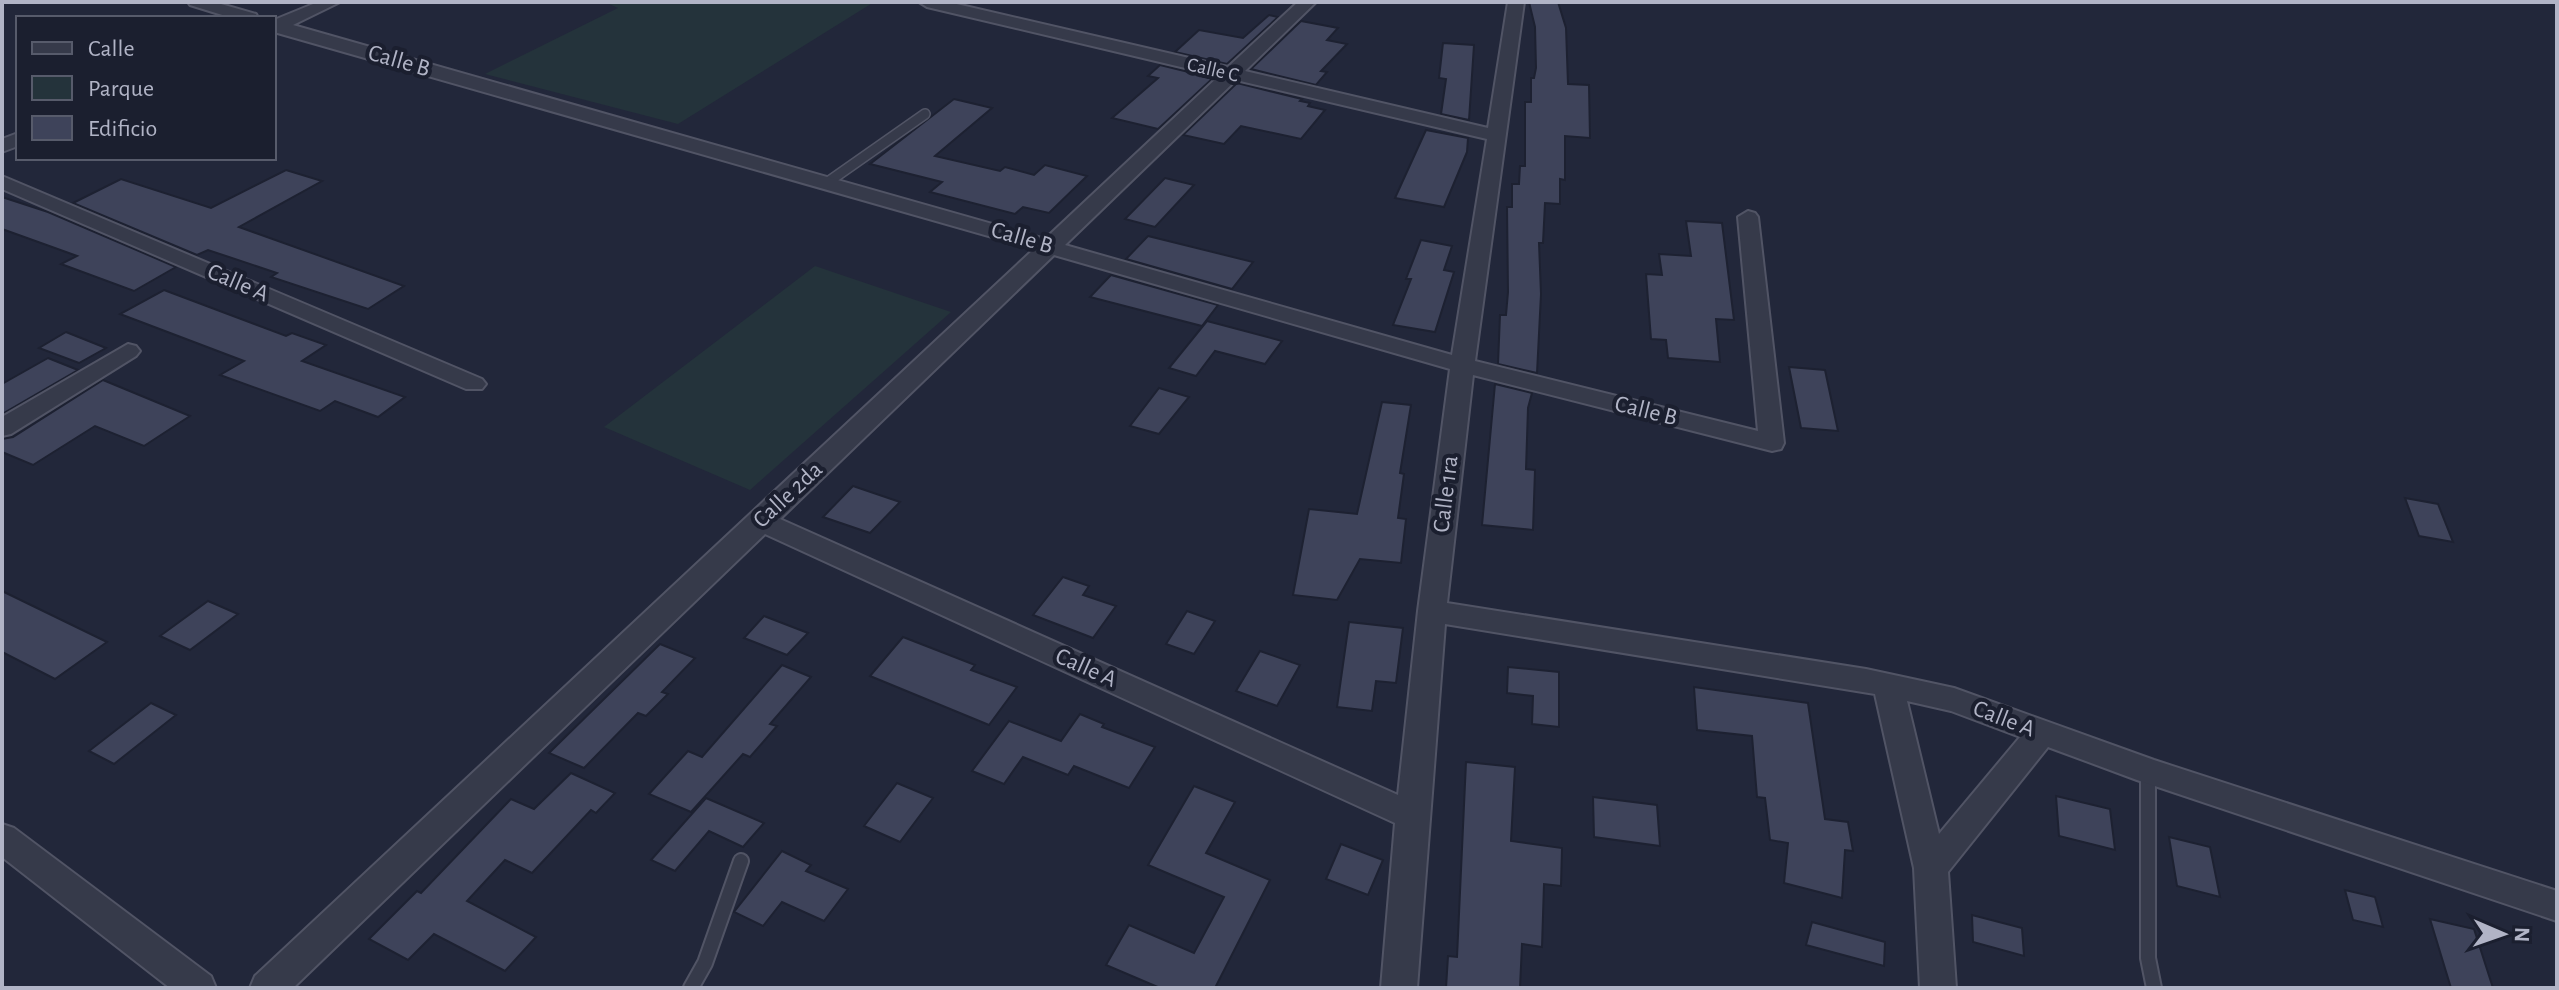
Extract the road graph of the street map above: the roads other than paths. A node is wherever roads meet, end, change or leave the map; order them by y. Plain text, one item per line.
1 (196, 2) edge
2 (332, 2) edge
3 (927, 2) edge
4 (1308, 2) edge
5 (1516, 2) edge
6 (243, 16) edge
7 (276, 26) edge
8 (276, 26) edge
9 (1232, 75) junction
10 (925, 114) dead end
11 (1498, 136) junction
12 (2, 182) edge
13 (828, 182) junction
14 (1748, 217) dead end
15 (1052, 246) junction
16 (128, 351) dead end
17 (1462, 365) junction
18 (474, 384) dead end
19 (2, 428) edge
20 (761, 521) junction
21 (1432, 611) junction
22 (1888, 684) junction
23 (2041, 734) junction
24 (2148, 771) junction
25 (1410, 815) junction
26 (2, 838) edge
27 (741, 861) dead end
28 (1931, 868) junction
29 (2557, 906) edge
30 (198, 988) edge
31 (268, 988) edge
32 (691, 988) edge
33 (1399, 988) edge
34 (1938, 988) edge
35 (2154, 988) edge

1 - 6 street
2 - 7 street
3 - 9 street, Calle C
4 - 9 street, Calle 2da
5 - 11 street, Calle 1ra
8 - 13 street, Calle B
9 - 11 street, Calle C
9 - 15 street, Calle 2da
10 - 13 lane
11 - 17 street, Calle 1ra
12 - 18 street, Calle A
13 - 15 street, Calle B
14 - 17 street, Calle B
15 - 17 street, Calle B
15 - 20 street, Calle 2da
16 - 19 street
17 - 21 street, Calle 1ra
20 - 25 street, Calle A
20 - 31 street, Calle 2da
21 - 22 street, Calle A
21 - 25 street, Calle 1ra
22 - 23 street, Calle A
22 - 28 street
23 - 24 street, Calle A
23 - 28 street
24 - 29 street, Calle A
24 - 35 lane
25 - 33 street, Calle 1ra
26 - 30 street
27 - 32 lane
28 - 34 street

